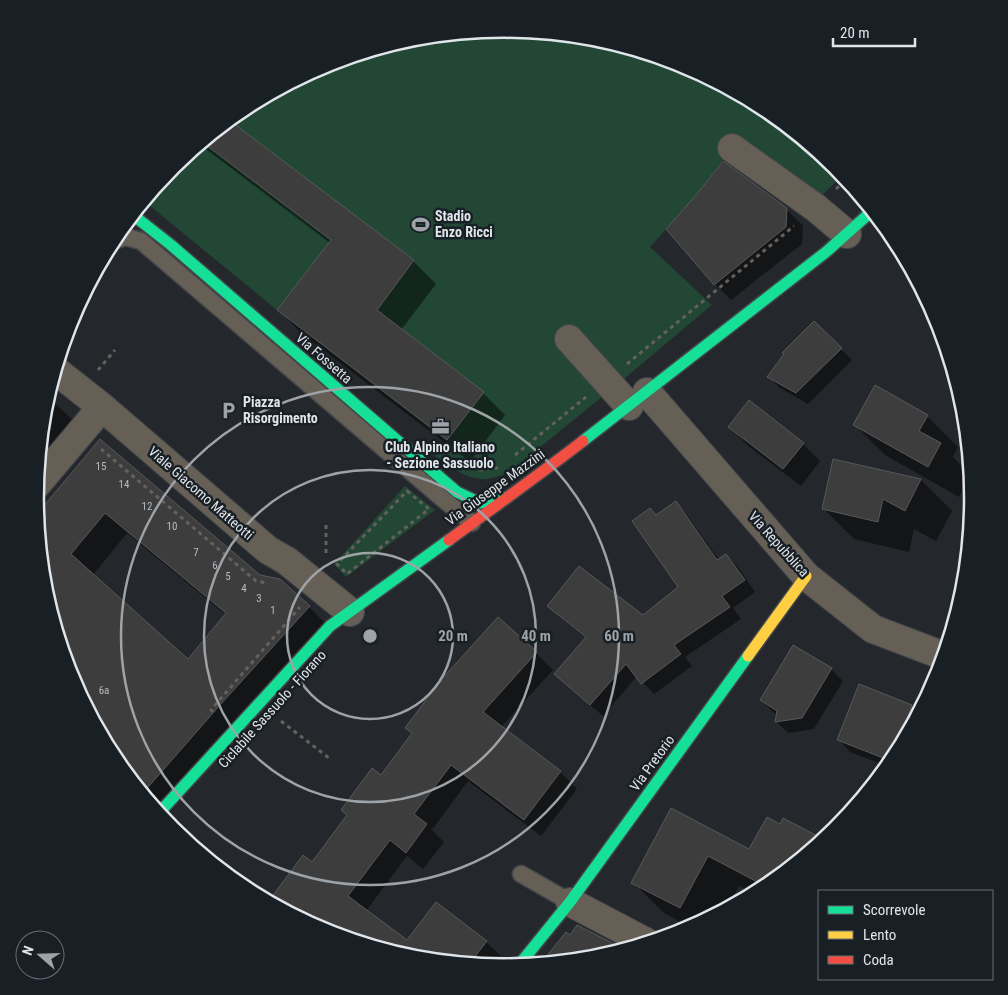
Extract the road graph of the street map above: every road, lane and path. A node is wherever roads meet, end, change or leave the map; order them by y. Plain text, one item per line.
1 (732, 148) dead end
2 (841, 185) edge
3 (816, 208) junction
4 (867, 215) edge
5 (137, 219) edge
6 (847, 234) junction
7 (125, 237) edge
8 (569, 339) dead end
9 (115, 350) dead end
10 (94, 374) dead end
11 (60, 377) edge
12 (606, 381) junction
13 (638, 399) junction
14 (93, 417) junction
15 (45, 475) edge
16 (504, 498) junction
17 (472, 523) junction
18 (326, 526) dead end
19 (326, 558) dead end
20 (342, 569) joint
21 (806, 576) junction
22 (270, 583) dead end
23 (294, 601) dead end
24 (350, 612) junction
25 (937, 653) edge
26 (258, 704) junction
27 (218, 716) dead end
28 (329, 758) dead end
29 (164, 807) edge
30 (521, 874) dead end
31 (570, 902) junction
32 (637, 938) edge
33 (525, 957) edge

1 - 3 street
2 - 3 path
3 - 6 street
3 - 12 path
4 - 6 street, Via Giuseppe Mazzini
5 - 16 street, Via Fossetta
6 - 13 street, Via Giuseppe Mazzini
7 - 17 lane
8 - 12 street, Via Repubblica
9 - 10 path
11 - 14 street, Viale Giacomo Matteotti
12 - 13 street, Via Repubblica
13 - 16 street, Via Giuseppe Mazzini
13 - 21 street, Via Repubblica
14 - 15 street
14 - 22 path
14 - 24 street, Viale Giacomo Matteotti
16 - 17 street, Via Giuseppe Mazzini
17 - 24 street, Via Giuseppe Mazzini
18 - 19 path
20 - 20 path
21 - 25 street, Via Repubblica
21 - 31 street, Via Pretorio
23 - 27 path
24 - 26 street, Via Giuseppe Mazzini
26 - 28 path
26 - 29 street, Via Giuseppe Mazzini
30 - 31 lane
31 - 32 street
31 - 33 street, Via Pretorio

